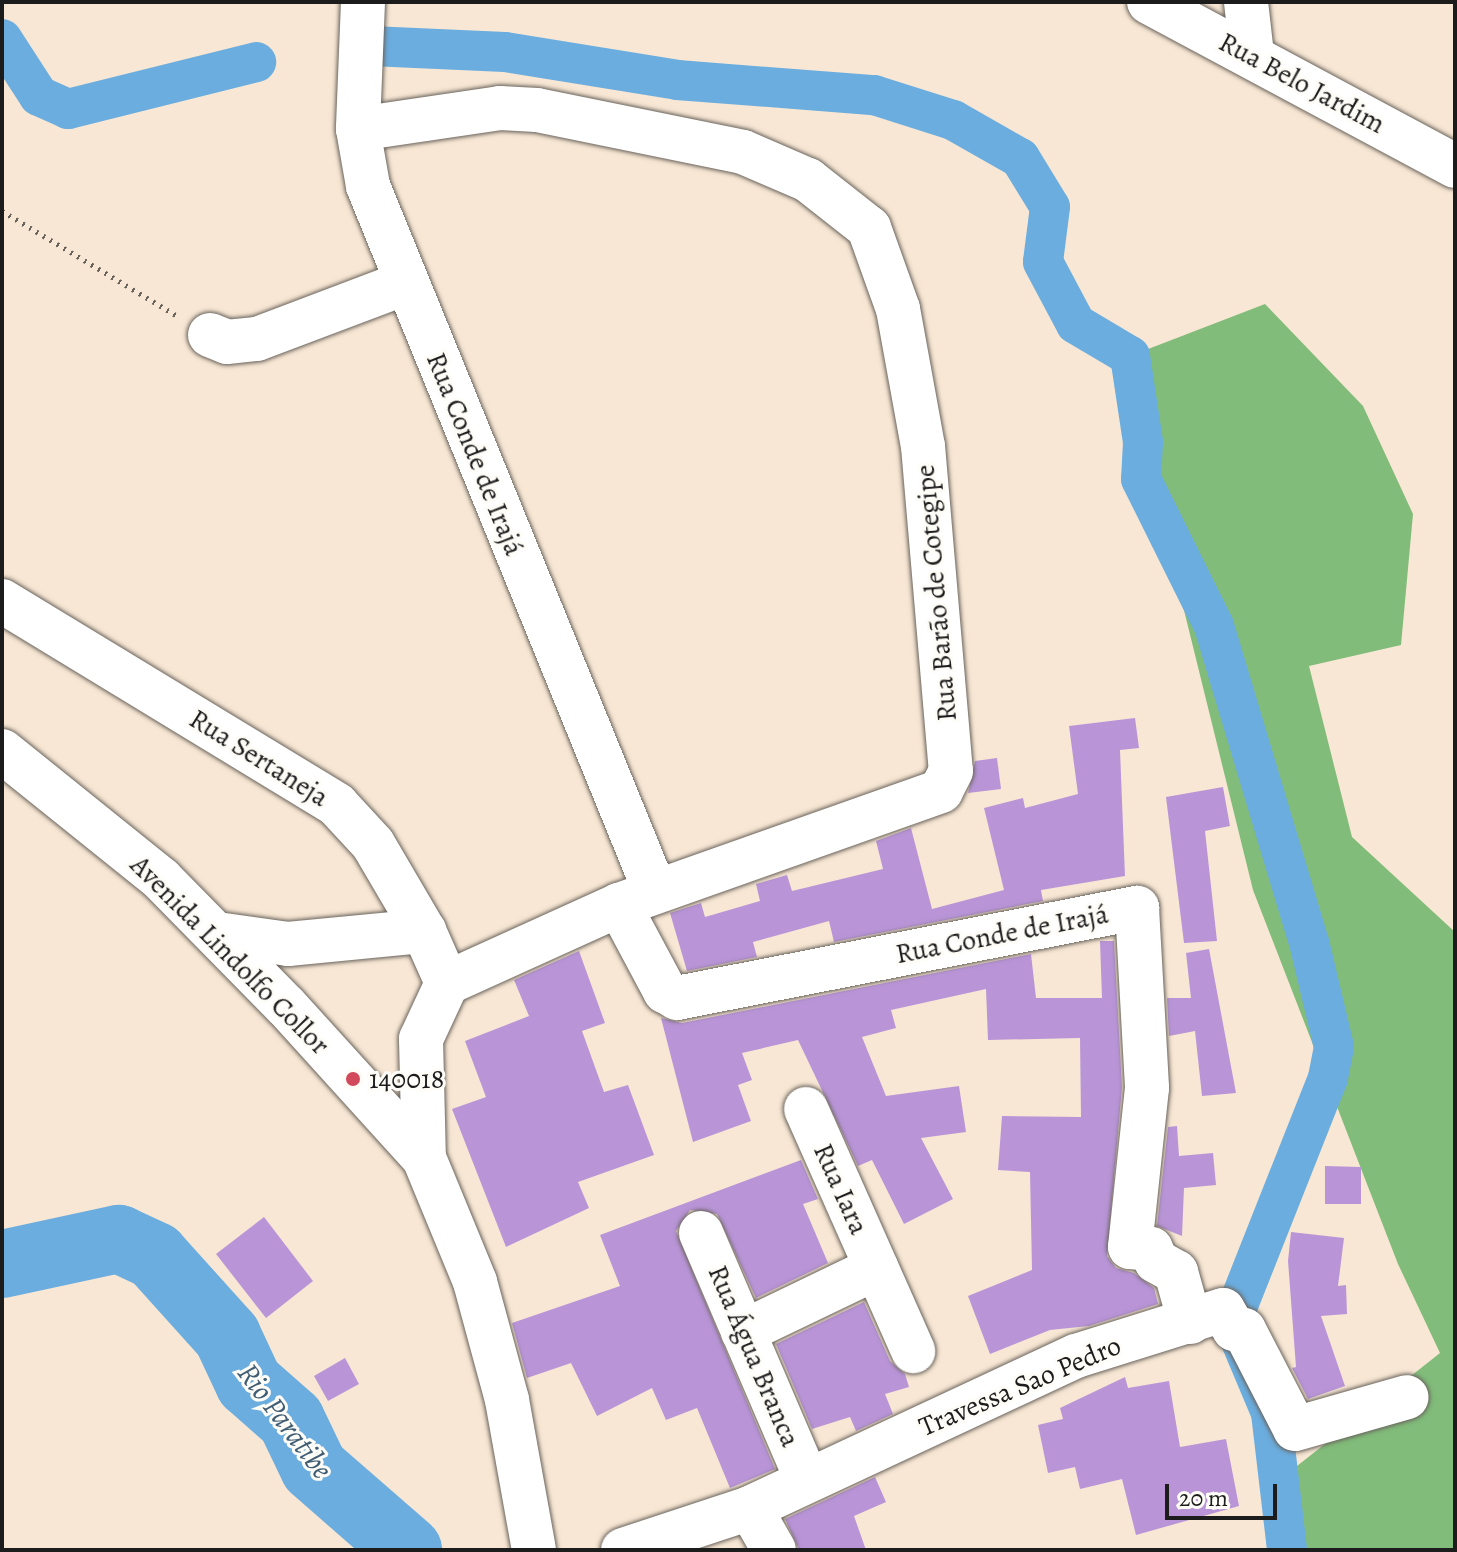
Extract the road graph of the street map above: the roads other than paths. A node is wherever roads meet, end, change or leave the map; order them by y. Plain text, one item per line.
1 (363, 2) edge
2 (1149, 2) edge
3 (1246, 2) edge
4 (1252, 55) junction
5 (358, 129) junction
6 (1455, 166) edge
7 (405, 283) junction
8 (210, 335) road end
9 (2, 601) edge
10 (2, 751) edge
11 (637, 898) junction
12 (424, 931) junction
13 (217, 934) junction
14 (447, 983) junction
15 (806, 1109) dead end
16 (424, 1158) junction
17 (701, 1233) dead end
18 (876, 1268) junction
19 (1219, 1321) junction
20 (743, 1332) junction
21 (913, 1351) dead end
22 (1407, 1397) dead end
23 (807, 1480) junction
24 (750, 1508) junction
25 (534, 1550) edge
26 (623, 1550) edge
27 (774, 1550) edge

1 - 5 street, Rua Conde de Irajá
2 - 4 street, Rua Belo Jardim
3 - 4 street
4 - 6 street, Rua Belo Jardim
5 - 7 street, Rua Conde de Irajá
5 - 11 street, Rua Barão de Cotegipe
7 - 8 street
7 - 11 street, Rua Conde de Irajá
9 - 12 street, Rua Sertaneja
10 - 13 street, Avenida Lindolfo Collor
11 - 14 street, Rua Barão de Cotegipe
11 - 19 street, Rua Conde de Irajá
12 - 13 street
12 - 14 street, Rua Sertaneja
13 - 16 street, Avenida Lindolfo Collor
14 - 16 street
15 - 18 street, Rua Iara
16 - 25 street, Avenida Lindolfo Collor
17 - 20 street, Rua Água Branca
18 - 20 street, Rua Iara
18 - 21 street, Rua Iara
19 - 22 street
19 - 23 street, Travessa Sao Pedro
20 - 23 street, Rua Água Branca
23 - 24 street, Travessa Sao Pedro
24 - 26 street, Travessa Sao Pedro
24 - 27 street

